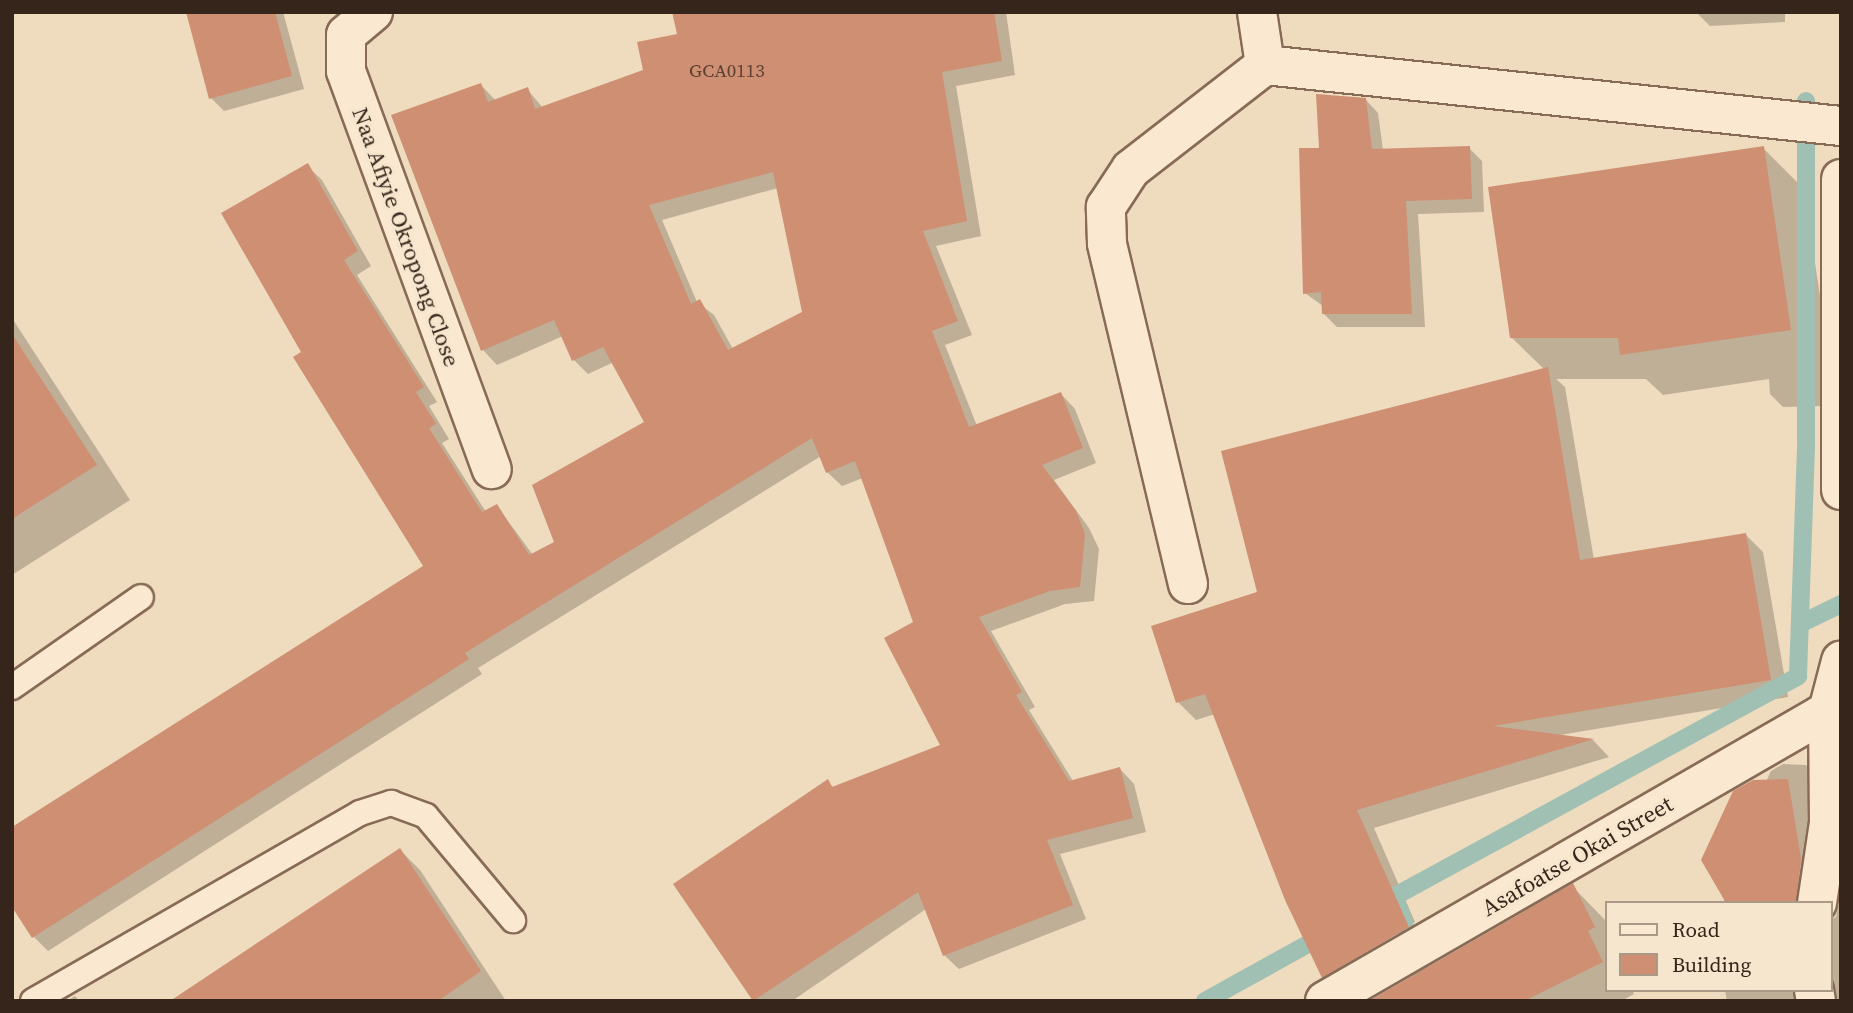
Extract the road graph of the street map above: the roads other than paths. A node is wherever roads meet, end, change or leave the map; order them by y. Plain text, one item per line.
1 (373, 12) edge
2 (1257, 12) edge
3 (1265, 65) junction
4 (1841, 126) edge
5 (1841, 179) edge
6 (1840, 284) edge
7 (492, 469) dead end
8 (1841, 490) edge
9 (1188, 584) dead end
10 (141, 597) dead end
11 (1841, 661) edge
12 (12, 687) edge
13 (1828, 711) junction
14 (1817, 901) edge
15 (513, 920) dead end
16 (33, 1001) edge
17 (1325, 1001) edge

1 - 7 street, Naa Afiyie Okropong Close
2 - 3 street
3 - 4 street
3 - 9 street
5 - 6 street
6 - 8 street
10 - 12 lane
11 - 13 street
13 - 14 street
13 - 17 street, Asafoatse Okai Street
15 - 16 lane

